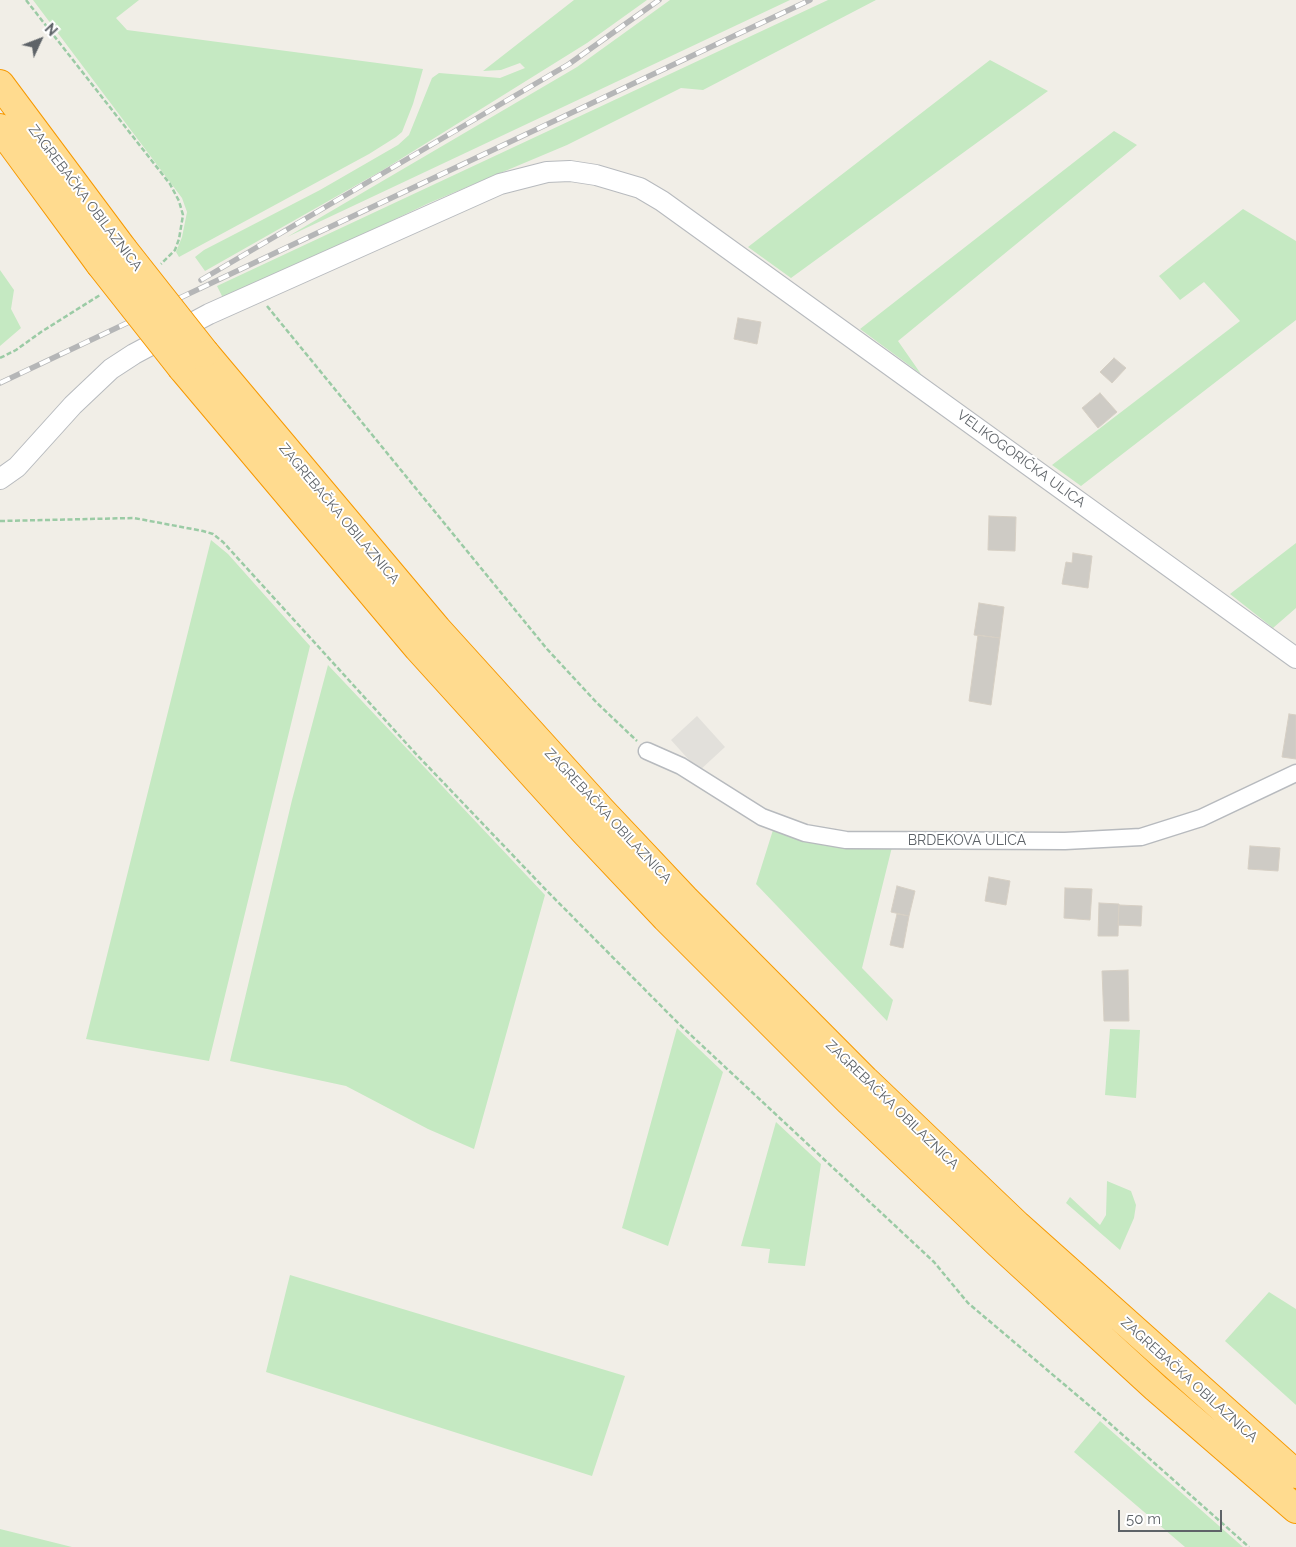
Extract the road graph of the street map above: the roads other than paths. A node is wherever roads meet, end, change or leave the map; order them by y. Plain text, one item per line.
1 (0, 84) edge
2 (0, 128) edge
3 (111, 256) junction
4 (0, 480) edge
5 (1296, 658) edge
6 (648, 751) road end
7 (1296, 773) edge
8 (1296, 1474) edge
9 (1296, 1509) edge

1 - 3 highway, ZAGREBAČKA OBILAZNICA
2 - 3 highway, ZAGREBAČKA OBILAZNICA
3 - 8 highway, ZAGREBAČKA OBILAZNICA, bridge
3 - 9 highway, ZAGREBAČKA OBILAZNICA, bridge
4 - 5 street, VELIKOGORIČKA ULICA
6 - 7 street, BRDEKOVA ULICA

